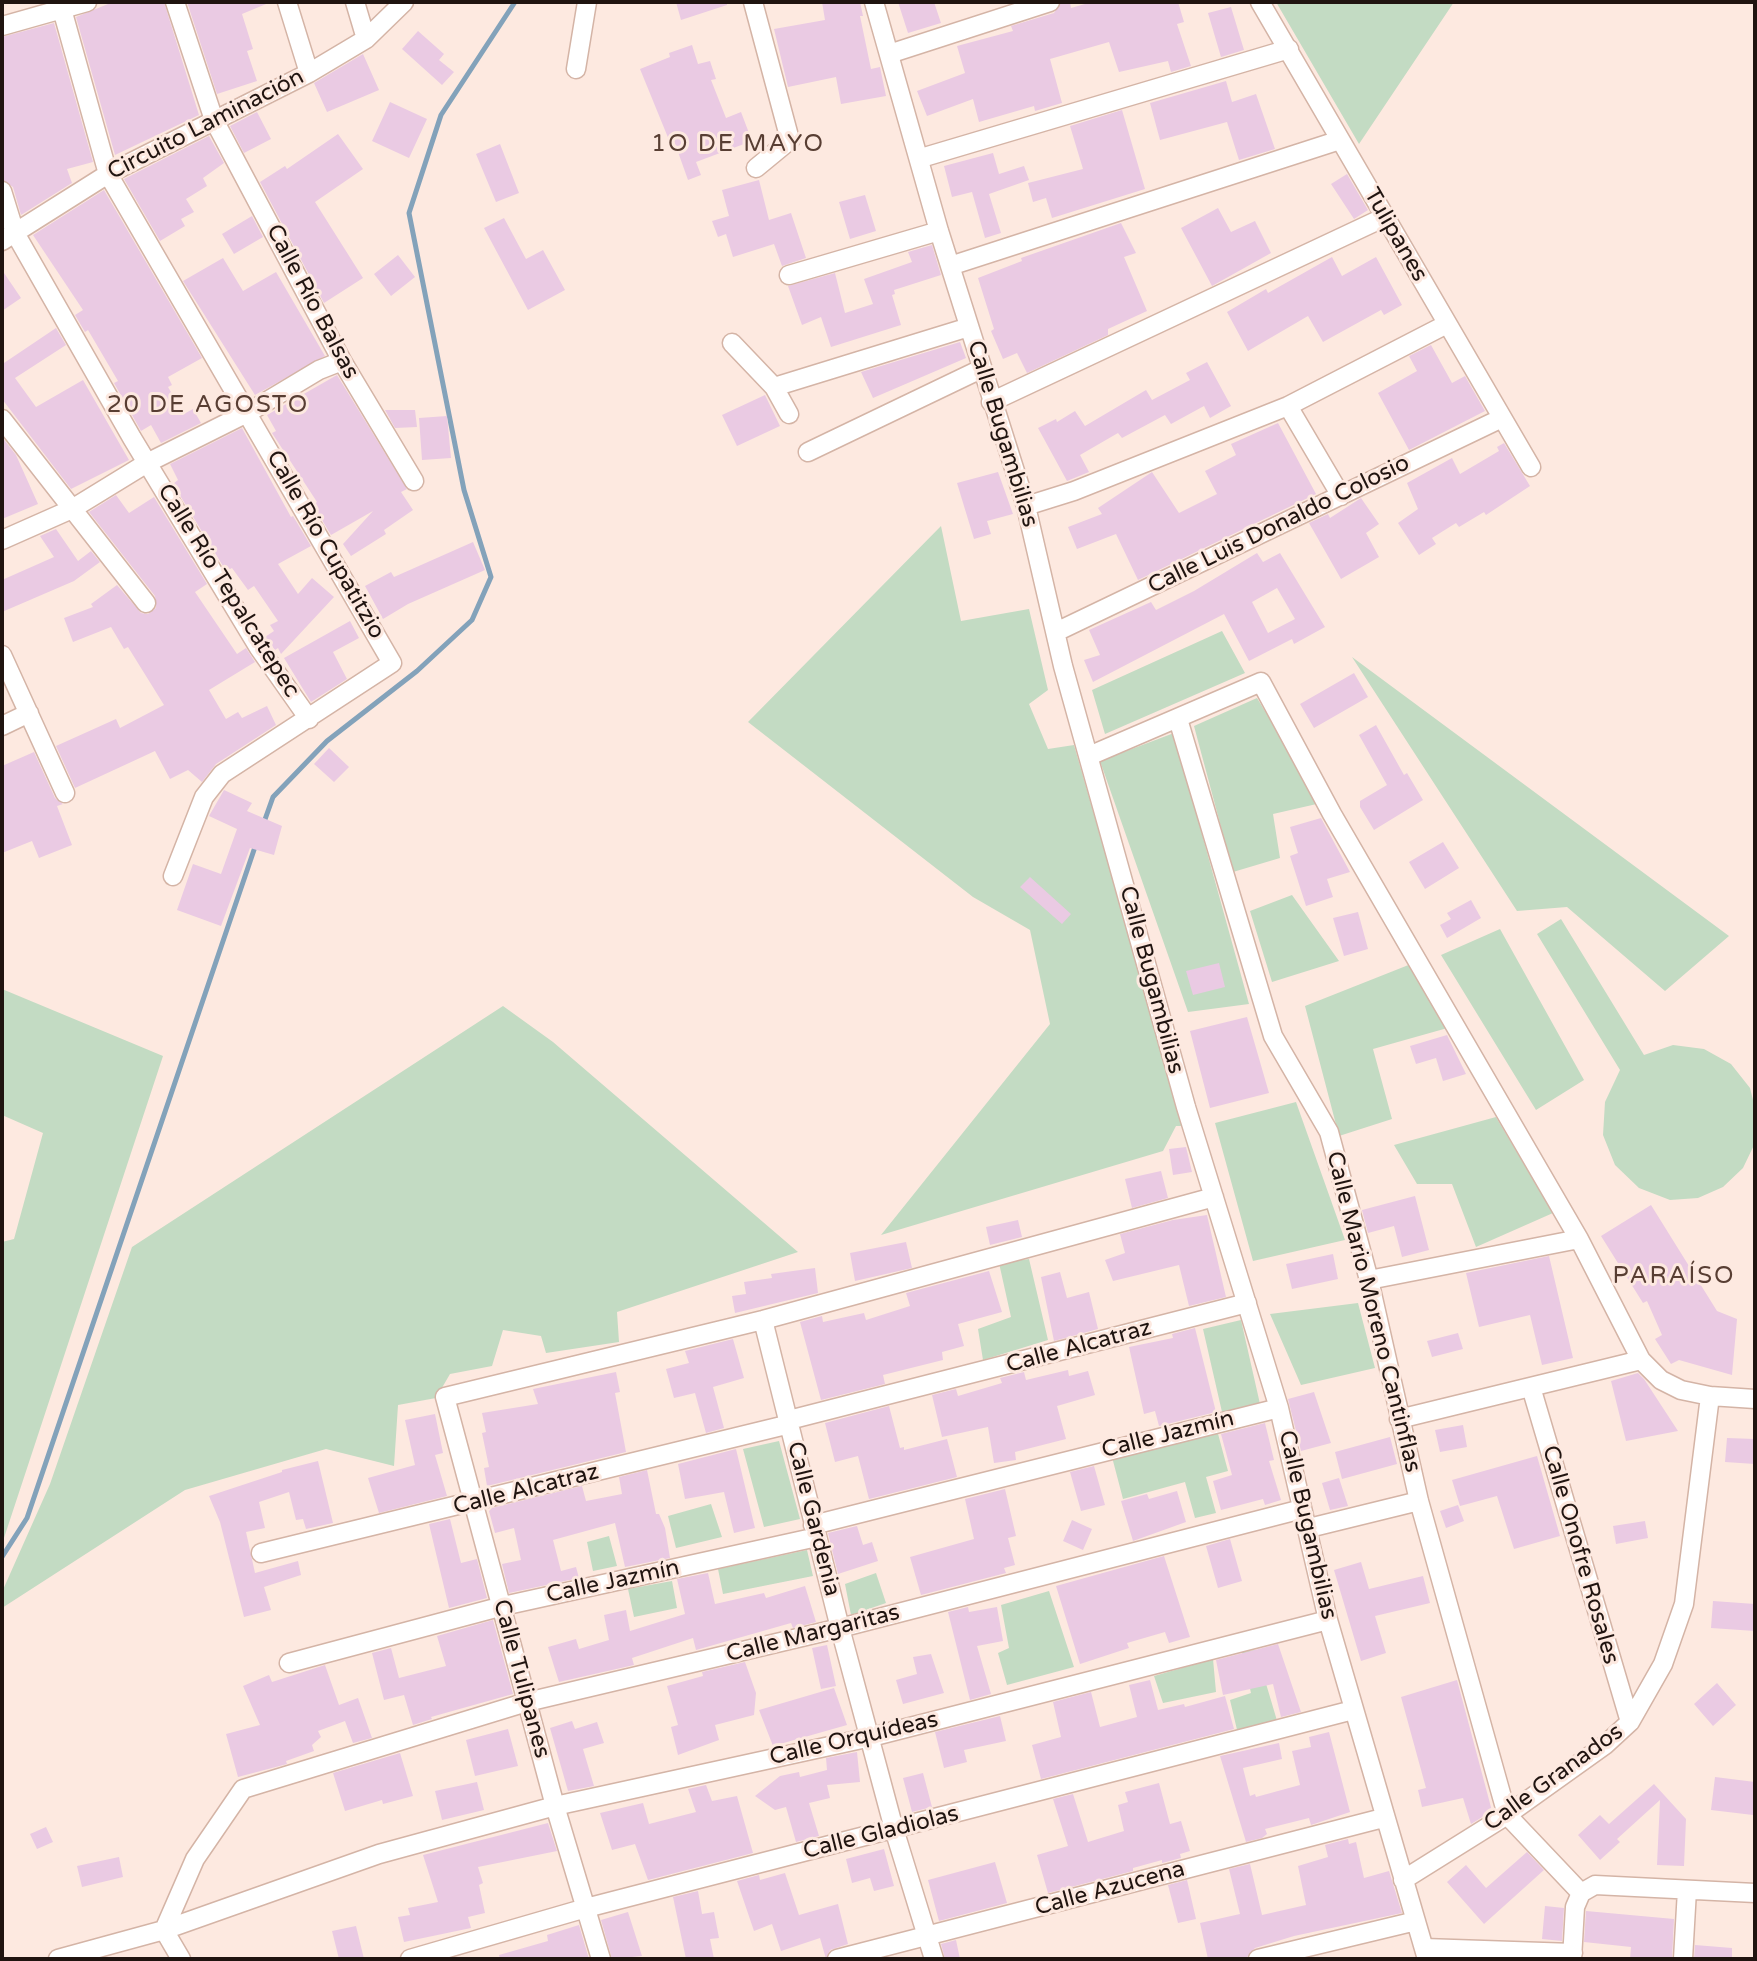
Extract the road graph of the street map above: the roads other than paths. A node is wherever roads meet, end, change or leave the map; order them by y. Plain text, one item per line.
1 (87, 2) edge
2 (175, 2) edge
3 (287, 2) edge
4 (355, 2) edge
5 (404, 2) edge
6 (587, 2) edge
7 (753, 2) edge
8 (874, 2) edge
9 (1050, 2) edge
10 (1260, 2) edge
11 (62, 5) edge
12 (2, 26) edge
13 (366, 39) junction
14 (1289, 49) junction
15 (889, 54) junction
16 (576, 69) dead end
17 (309, 73) junction
18 (214, 120) junction
19 (1340, 140) junction
20 (921, 158) junction
21 (756, 168) dead end
22 (108, 174) junction
23 (2, 191) edge
24 (1385, 216) junction
25 (939, 231) junction
26 (8, 237) edge
27 (950, 266) junction
28 (789, 275) dead end
29 (1447, 324) junction
30 (969, 327) junction
31 (732, 343) dead end
32 (342, 361) junction
33 (981, 369) junction
34 (774, 387) junction
35 (991, 402) junction
36 (1288, 406) junction
37 (249, 412) junction
38 (789, 414) dead end
39 (1502, 418) junction
40 (2, 419) edge
41 (808, 453) dead end
42 (147, 463) junction
43 (1531, 467) dead end
44 (414, 481) dead end
45 (1341, 496) junction
46 (1026, 506) junction
47 (72, 509) junction
48 (2, 540) edge
49 (146, 603) dead end
50 (1056, 632) junction
51 (2, 655) edge
52 (29, 713) junction
53 (309, 719) junction
54 (1178, 719) junction
55 (2, 726) edge
56 (1089, 756) junction
57 (65, 793) dead end
58 (173, 876) dead end
59 (1214, 1197) junction
60 (1579, 1238) junction
61 (1369, 1280) junction
62 (1247, 1303) junction
63 (763, 1320) junction
64 (1641, 1360) junction
65 (1531, 1387) junction
66 (1710, 1396) junction
67 (1755, 1399) edge
68 (1279, 1408) junction
69 (1399, 1419) junction
70 (789, 1422) junction
71 (1419, 1501) junction
72 (475, 1503) junction
73 (1303, 1509) junction
74 (1309, 1528) junction
75 (815, 1531) junction
76 (261, 1553) dead end
77 (502, 1606) junction
78 (1328, 1620) junction
79 (840, 1628) junction
80 (289, 1663) dead end
81 (527, 1702) junction
82 (1353, 1710) junction
83 (1630, 1722) junction
84 (871, 1737) junction
85 (555, 1807) junction
86 (1507, 1815) junction
87 (1383, 1818) junction
88 (894, 1829) junction
89 (1403, 1880) junction
90 (1687, 1890) junction
91 (1581, 1893) junction
92 (1755, 1893) edge
93 (586, 1908) junction
94 (1416, 1921) junction
95 (164, 1930) junction
96 (928, 1936) junction
97 (1425, 1954) edge
98 (1572, 1956) edge
99 (58, 1959) edge
100 (181, 1959) edge
101 (410, 1959) edge
102 (601, 1959) edge
103 (837, 1959) edge
104 (933, 1959) edge
105 (1258, 1959) edge
106 (1683, 1959) edge

1 - 11 street
2 - 18 street, Calle Río Balsas
3 - 17 street
4 - 13 street
5 - 13 street, Circuito Laminación
6 - 16 street
7 - 21 street
8 - 15 street, Calle Bugambilias
9 - 15 street
10 - 14 street, Tulipanes
11 - 12 street
11 - 22 street, Calle Río Cupatitzio
13 - 17 street, Circuito Laminación
14 - 19 street, Tulipanes
14 - 20 street
15 - 20 street, Calle Bugambilias
17 - 18 street, Circuito Laminación
18 - 22 street, Circuito Laminación
18 - 32 street, Calle Río Balsas
19 - 24 street, Tulipanes
19 - 27 street
20 - 25 street, Calle Bugambilias
22 - 26 street, Circuito Laminación
22 - 37 street, Calle Río Cupatitzio
23 - 26 street, Calle Río Tepalcatepec
24 - 29 street, Tulipanes
24 - 35 street
25 - 27 street, Calle Bugambilias
25 - 28 street
26 - 42 street, Calle Río Tepalcatepec
27 - 30 street, Calle Bugambilias
29 - 36 street
29 - 39 street, Tulipanes
30 - 33 street, Calle Bugambilias
30 - 34 street
31 - 34 street
32 - 37 street
32 - 44 street, Calle Río Balsas
33 - 35 street, Calle Bugambilias
33 - 41 street
34 - 38 street
35 - 46 street, Calle Bugambilias
36 - 45 street
36 - 46 street
37 - 42 street
37 - 53 street, Calle Río Cupatitzio
39 - 43 street, Tulipanes
39 - 45 street, Calle Luis Donaldo Colosio
40 - 47 street
42 - 47 street
42 - 53 street, Calle Río Tepalcatepec
45 - 50 street, Calle Luis Donaldo Colosio
46 - 50 street, Calle Bugambilias
47 - 48 street
47 - 49 street
50 - 56 street, Calle Bugambilias
51 - 52 street
52 - 55 street
52 - 57 street
53 - 58 street
54 - 56 street
54 - 60 street
54 - 61 street, Calle Mario Moreno Cantinflas
56 - 59 street, Calle Bugambilias
59 - 62 street, Calle Bugambilias
59 - 63 street
60 - 61 street
60 - 64 street
61 - 69 street, Calle Mario Moreno Cantinflas
62 - 68 street, Calle Bugambilias
62 - 70 street, Calle Alcatraz
63 - 70 street, Calle Gardenia
63 - 72 street, Calle Tulipanes
64 - 65 street
64 - 66 street
65 - 69 street
65 - 83 street, Calle Onofre Rosales
66 - 67 street
66 - 83 street, Calle Granados
68 - 73 street, Calle Bugambilias
68 - 75 street, Calle Jazmín
69 - 71 street, Calle Mario Moreno Cantinflas
70 - 72 street, Calle Alcatraz
70 - 75 street, Calle Gardenia
71 - 74 street
71 - 86 street, Calle Mario Moreno Cantinflas
72 - 76 street, Calle Alcatraz
72 - 77 street, Calle Tulipanes
73 - 74 street, Calle Bugambilias
73 - 79 street, Calle Margaritas
74 - 78 street, Calle Bugambilias
75 - 77 street, Calle Jazmín
75 - 79 street, Calle Gardenia
77 - 80 street, Calle Jazmín
77 - 81 street, Calle Tulipanes
78 - 82 street, Calle Bugambilias
78 - 84 street, Calle Orquídeas
79 - 81 street, Calle Margaritas
79 - 84 street, Calle Gardenia
81 - 85 street, Calle Tulipanes
81 - 95 street, Calle Margaritas
82 - 87 street, Calle Bugambilias
82 - 88 street, Calle Gladiolas
83 - 86 street, Calle Granados
84 - 85 street, Calle Orquídeas
84 - 88 street, Calle Gardenia
85 - 93 street, Calle Tulipanes
85 - 95 street, Calle Orquídeas
86 - 89 street, Calle Granados
86 - 91 street, Calle Mario Moreno Cantinflas
87 - 89 street, Calle Bugambilias
87 - 96 street, Calle Azucena
88 - 93 street, Calle Gladiolas
88 - 96 street, Calle Gardenia
89 - 94 street, Calle Bugambilias
90 - 91 street
90 - 92 street
90 - 106 street
91 - 98 street
93 - 101 street, Calle Gladiolas
93 - 102 street, Calle Tulipanes
94 - 97 street, Calle Bugambilias
94 - 105 street
95 - 99 street
95 - 100 street
96 - 103 street, Calle Azucena
96 - 104 street, Calle Gardenia
97 - 98 street

